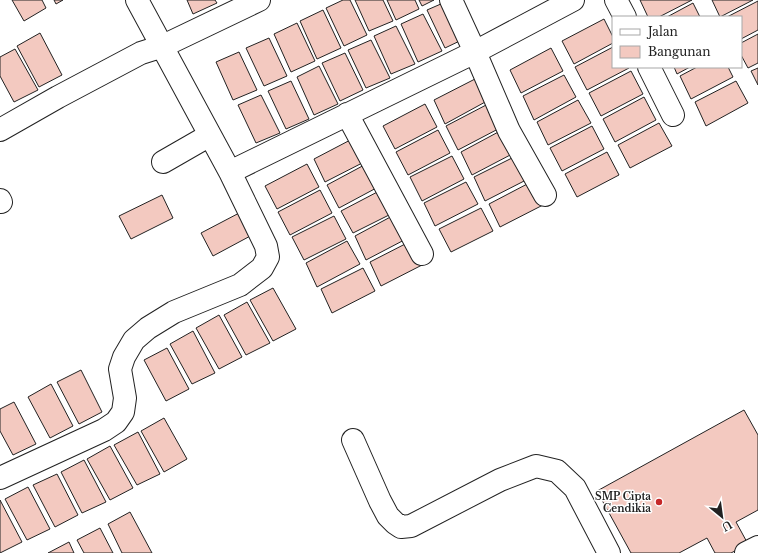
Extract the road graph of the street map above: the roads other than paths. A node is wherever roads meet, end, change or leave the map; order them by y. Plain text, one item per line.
1 (137, 0) edge
2 (259, 0) edge
3 (451, 0) edge
4 (573, 0) edge
5 (616, 0) edge
6 (624, 16) edge
7 (163, 46) junction
8 (475, 52) junction
9 (650, 68) edge
10 (347, 114) junction
11 (673, 115) dead end
12 (0, 130) edge
13 (210, 135) junction
14 (163, 162) dead end
15 (230, 172) junction
16 (545, 195) dead end
17 (422, 254) dead end
18 (353, 440) dead end
19 (0, 478) edge
20 (609, 553) edge

1 - 7 street
2 - 7 street
3 - 8 street
4 - 8 street
5 - 6 street
7 - 12 street
7 - 13 street
8 - 10 street
8 - 16 street
9 - 11 street
10 - 15 street
10 - 17 street
13 - 14 street
13 - 15 street
15 - 19 street
18 - 20 street

